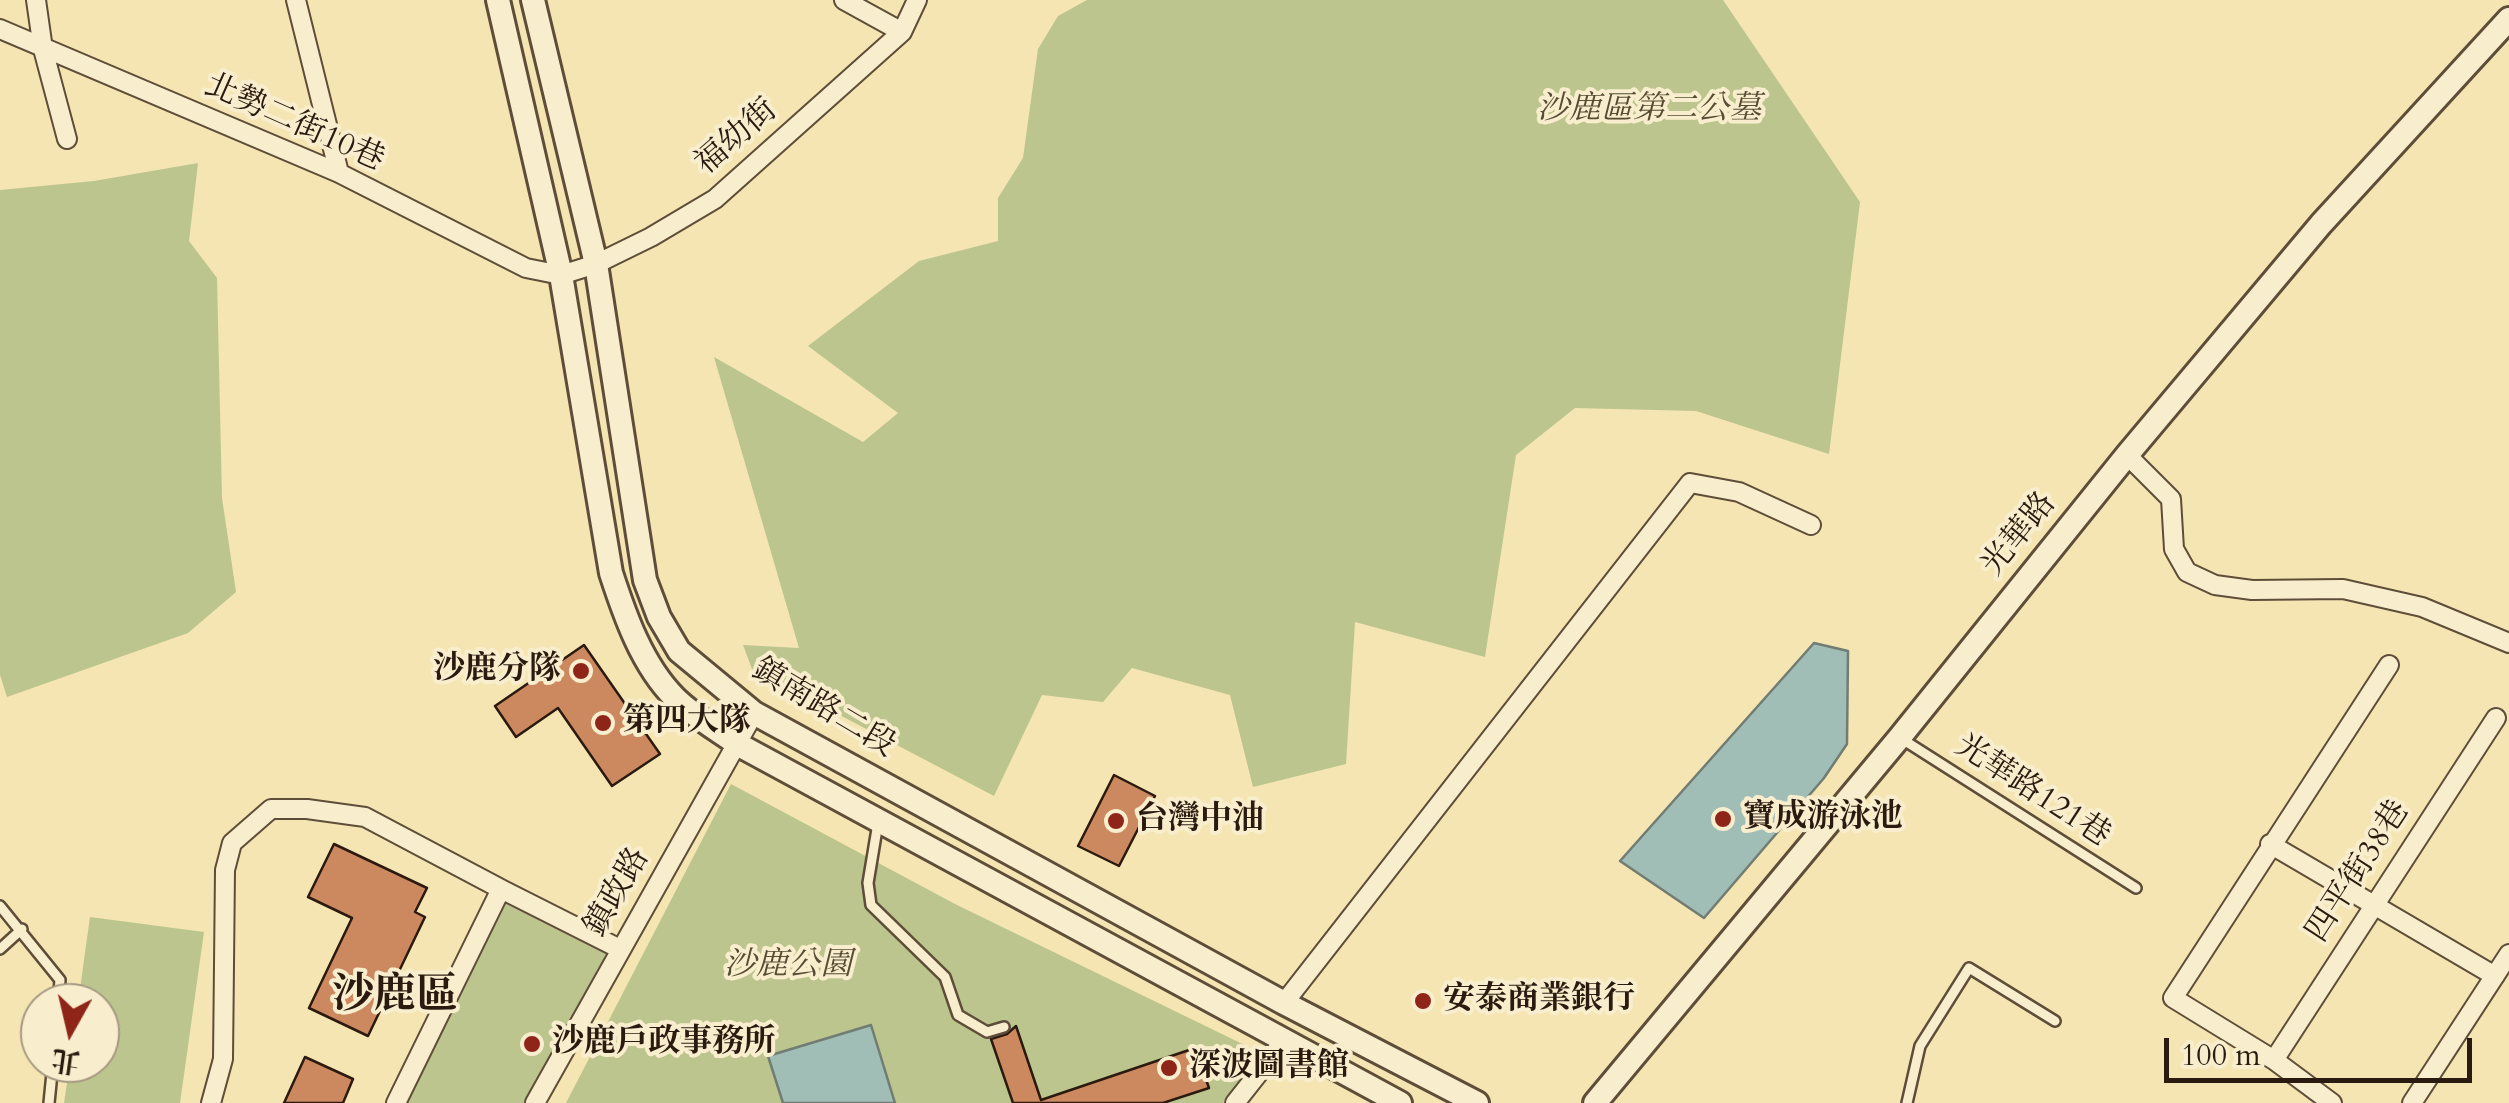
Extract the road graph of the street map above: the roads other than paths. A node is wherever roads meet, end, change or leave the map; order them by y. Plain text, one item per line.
1 (36, 0) edge
2 (296, 0) edge
3 (498, 0) edge
4 (533, 0) edge
5 (844, 0) edge
6 (917, 0) edge
7 (2509, 20) edge
8 (0, 29) edge
9 (902, 32) junction
10 (43, 49) junction
11 (67, 139) dead end
12 (339, 173) junction
13 (596, 264) junction
14 (562, 275) junction
15 (2127, 454) junction
16 (1811, 525) dead end
17 (2509, 643) edge
18 (2388, 665) dead end
19 (754, 713) junction
20 (2496, 718) dead end
21 (1900, 738) junction
22 (739, 745) junction
23 (878, 820) junction
24 (2270, 844) junction
25 (2136, 888) dead end
26 (500, 889) junction
27 (2374, 902) junction
28 (0, 906) edge
29 (22, 929) junction
30 (0, 949) edge
31 (620, 949) junction
32 (2509, 954) edge
33 (2495, 976) junction
34 (60, 983) edge
35 (1284, 1003) junction
36 (2055, 1021) dead end
37 (1004, 1027) dead end
38 (1284, 1041) junction
39 (2274, 1060) junction
40 (211, 1103) edge
41 (396, 1103) edge
42 (535, 1103) edge
43 (1235, 1103) edge
44 (1400, 1103) edge
45 (1476, 1103) edge
46 (1596, 1103) edge
47 (1907, 1103) edge
48 (2332, 1103) edge
49 (2412, 1103) edge

1 - 10 street
2 - 12 street
3 - 14 street, 鎮南路二段
4 - 13 street, 鎮南路二段
5 - 9 street
6 - 9 street, 福幼街
7 - 15 street, 光華路
8 - 10 street, 北勢二街10巷
9 - 13 street, 福幼街
10 - 11 street
10 - 12 street, 北勢二街10巷
12 - 14 street, 北勢二街10巷
13 - 14 street, 福幼街
13 - 19 street, 鎮南路二段
14 - 22 street, 鎮南路二段
15 - 17 street
15 - 21 street, 光華路
16 - 35 street
18 - 24 street
19 - 22 street, 鎮政路
19 - 35 street, 鎮南路二段
20 - 27 street, 四平街38巷
21 - 25 lane, 光華路121巷
21 - 46 street, 光華路
22 - 23 street, 鎮南路二段
22 - 31 street, 鎮政路
23 - 37 lane
23 - 38 street, 鎮南路二段
24 - 27 street
24 - 39 street
26 - 31 street
26 - 40 street
26 - 41 street
27 - 33 street
27 - 39 street, 四平街38巷
28 - 29 lane
29 - 30 lane
29 - 34 lane
31 - 42 street, 鎮政路
32 - 33 street
33 - 49 street
35 - 45 street, 鎮南路二段
36 - 47 lane
38 - 43 street
38 - 44 street, 鎮南路二段
39 - 48 street

